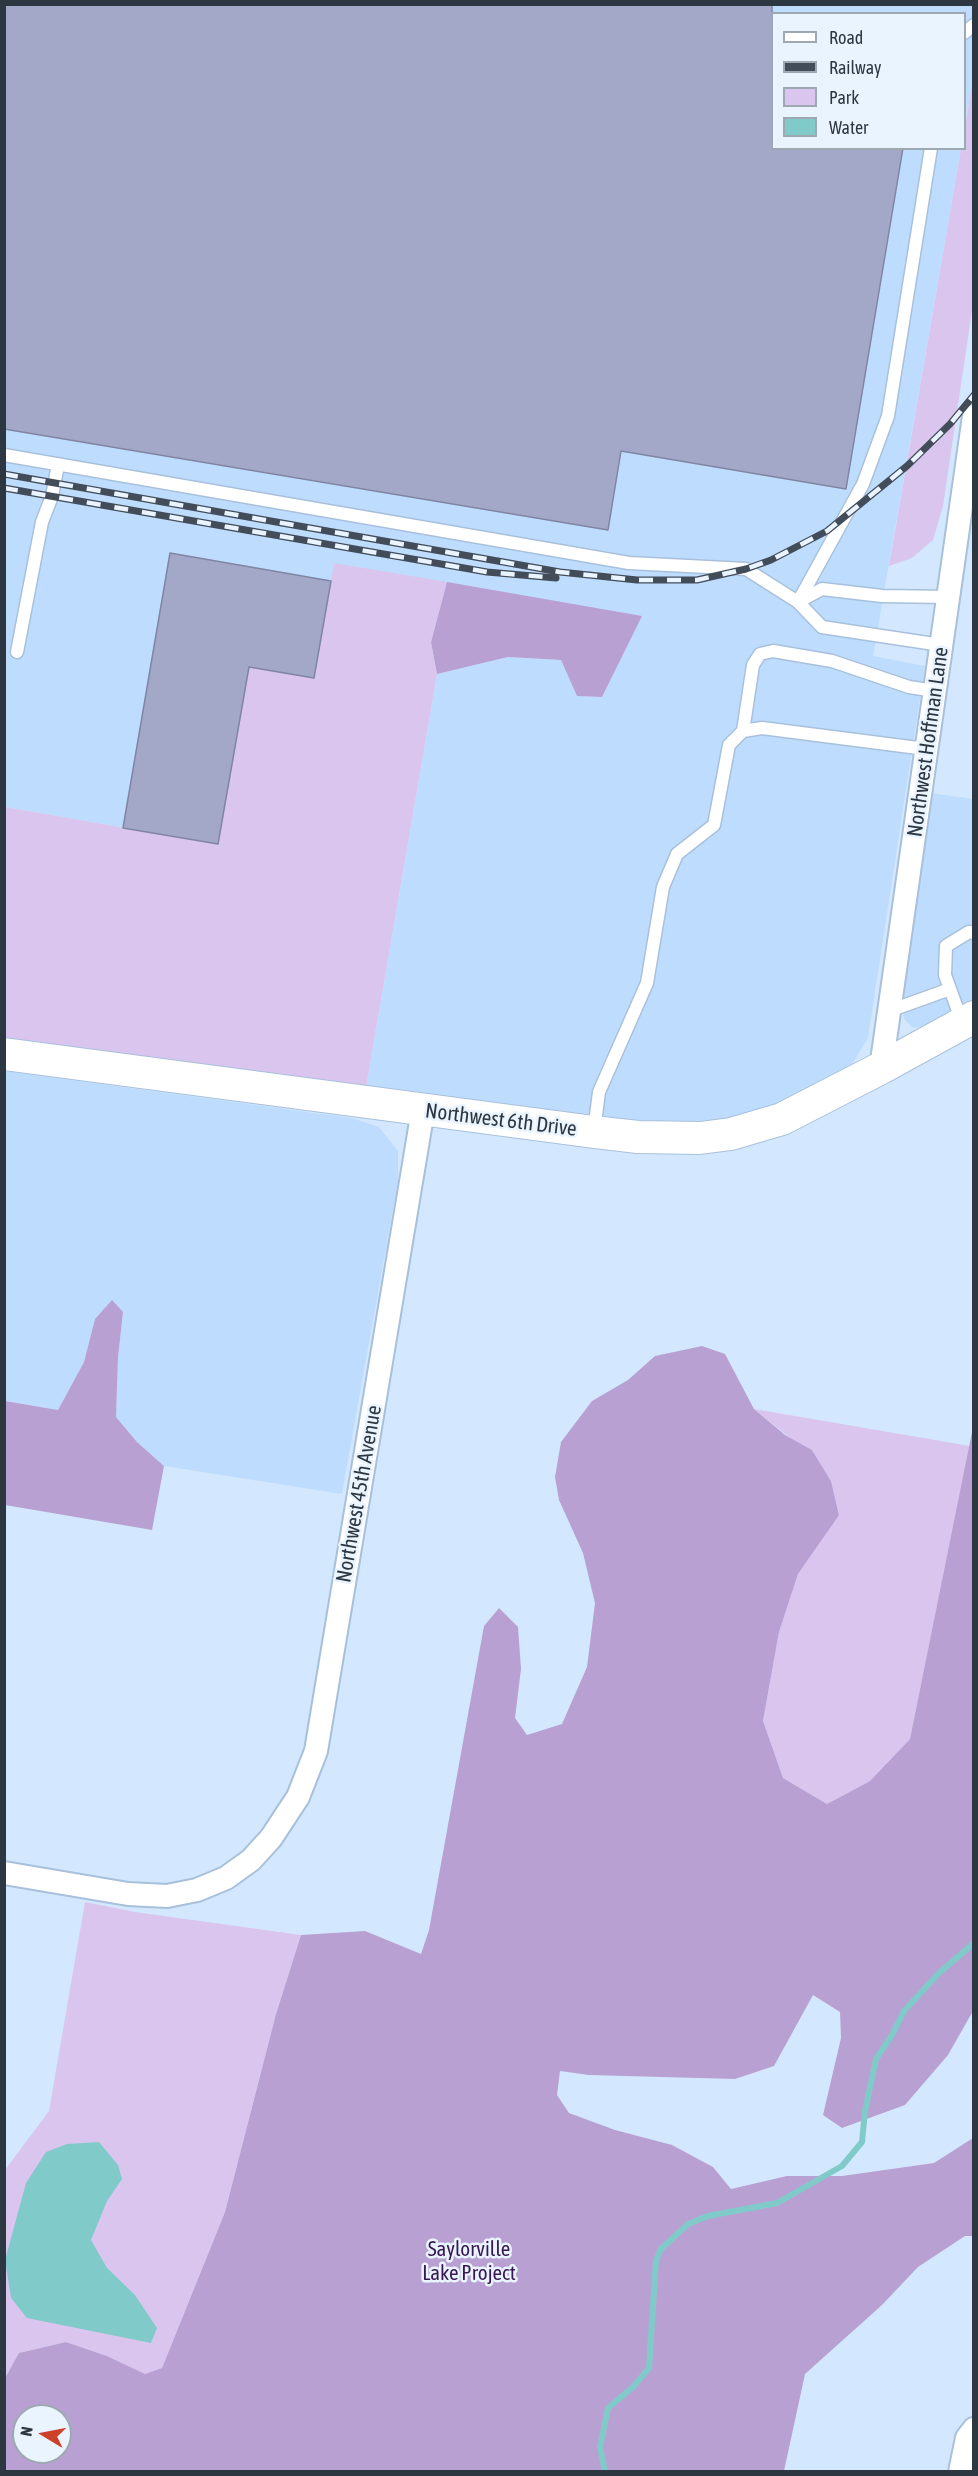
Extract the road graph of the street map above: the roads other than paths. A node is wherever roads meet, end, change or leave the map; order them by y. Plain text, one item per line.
1 (931, 150) edge
2 (974, 416) edge
3 (4, 455) edge
4 (58, 465) junction
5 (948, 597) junction
6 (798, 602) junction
7 (941, 645) junction
8 (17, 652) dead end
9 (935, 691) junction
10 (743, 730) junction
11 (927, 749) junction
12 (974, 933) edge
13 (950, 989) junction
14 (890, 1011) junction
15 (968, 1020) edge
16 (4, 1054) edge
17 (881, 1068) junction
18 (423, 1110) junction
19 (594, 1132) junction
20 (4, 1873) edge
21 (974, 2429) edge
22 (962, 2461) edge

1 - 6 lane
2 - 5 street, Northwest Hoffman Lane
3 - 4 lane
4 - 6 lane
4 - 8 lane
5 - 6 lane
5 - 7 street, Northwest Hoffman Lane
6 - 7 lane
7 - 9 street, Northwest Hoffman Lane
9 - 10 lane
9 - 11 street, Northwest Hoffman Lane
10 - 11 lane
10 - 19 lane
11 - 14 street, Northwest Hoffman Lane
12 - 13 lane
13 - 14 lane
13 - 15 lane
14 - 17 street, Northwest Hoffman Lane
15 - 17 main road, Northwest 6th Drive
16 - 18 main road, Northwest 6th Drive
17 - 19 main road, Northwest 6th Drive
18 - 19 main road, Northwest 6th Drive
18 - 20 street, Northwest 45th Avenue
21 - 22 street

